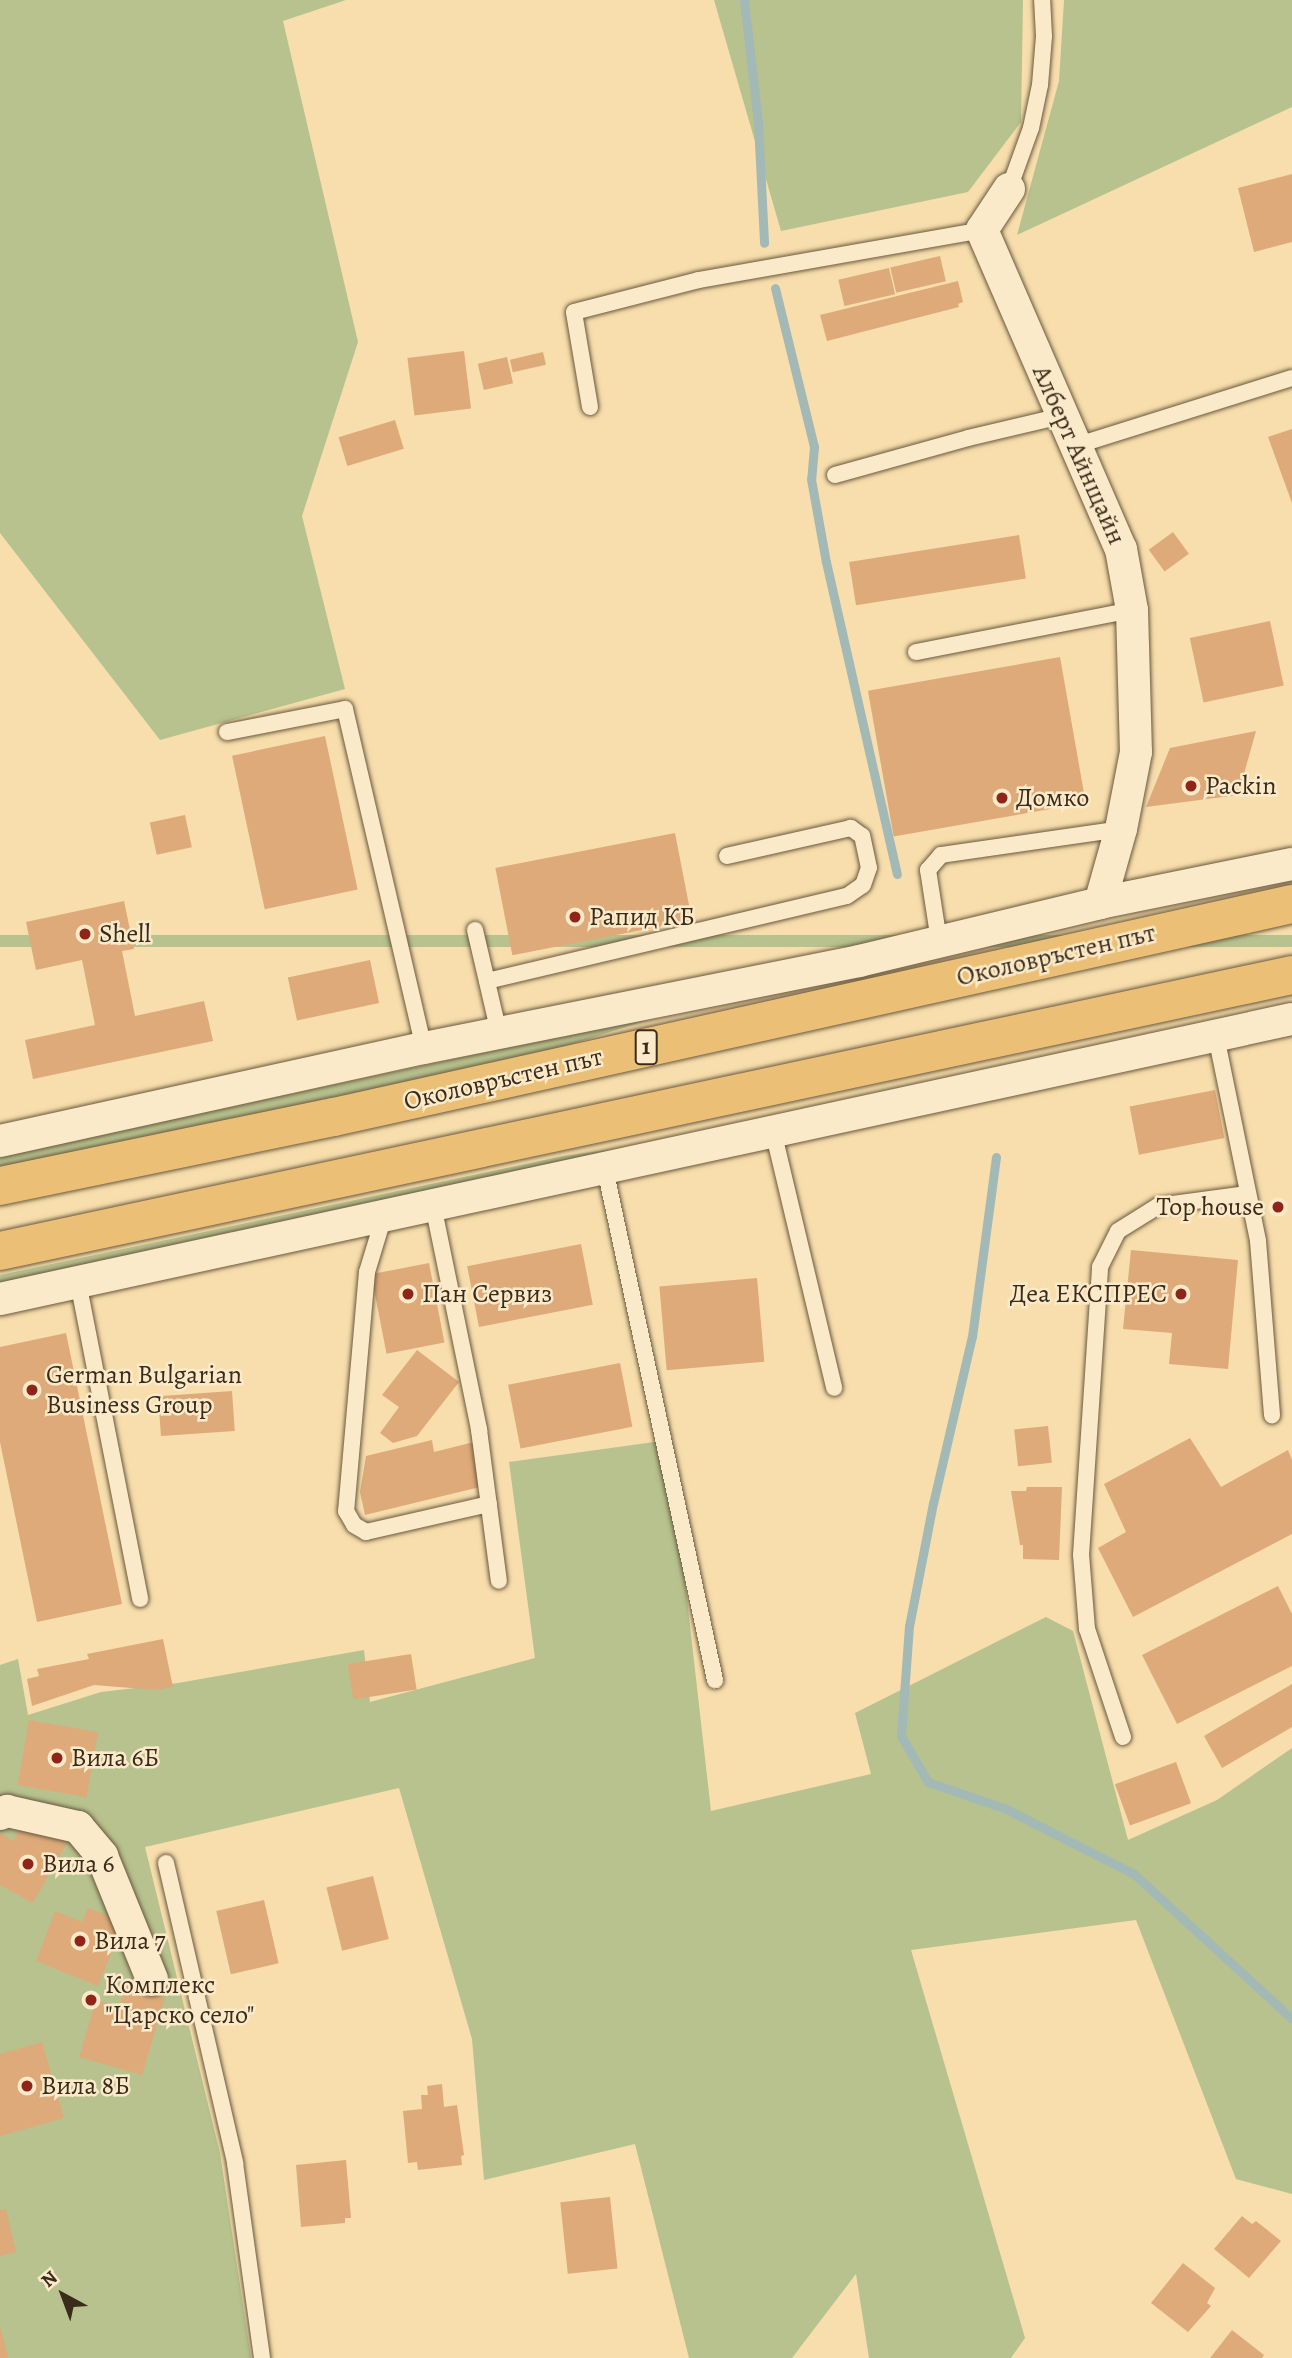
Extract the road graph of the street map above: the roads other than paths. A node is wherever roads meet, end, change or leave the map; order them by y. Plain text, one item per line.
1 (1042, 0) edge
2 (1009, 189) joint
3 (982, 230) junction
4 (1292, 378) edge
5 (590, 407) dead end
6 (1061, 416) junction
7 (1075, 446) junction
8 (835, 475) dead end
9 (1132, 610) junction
10 (916, 652) dead end
11 (227, 732) dead end
12 (1121, 829) junction
13 (727, 856) dead end
14 (1292, 864) edge
15 (1100, 903) junction
16 (1292, 904) edge
17 (475, 930) dead end
18 (939, 941) junction
19 (1292, 975) edge
20 (487, 981) junction
21 (1292, 1019) edge
22 (499, 1033) junction
23 (1216, 1035) junction
24 (424, 1048) junction
25 (773, 1131) junction
26 (0, 1141) edge
27 (605, 1169) junction
28 (0, 1186) edge
29 (1247, 1194) junction
30 (433, 1205) junction
31 (384, 1216) junction
32 (0, 1251) edge
33 (78, 1282) junction
34 (0, 1299) edge
35 (834, 1388) dead end
36 (1272, 1415) dead end
37 (489, 1504) junction
38 (499, 1581) dead end
39 (140, 1599) dead end
40 (715, 1680) dead end
41 (1123, 1737) dead end
42 (0, 1814) edge
43 (166, 1863) dead end
44 (152, 1979) dead end
45 (262, 2358) edge

1 - 2 lane
2 - 3 street
3 - 5 lane
3 - 6 street, Алберт Айнщайн
4 - 7 lane
6 - 7 street, Алберт Айнщайн
6 - 8 lane
7 - 9 street, Алберт Айнщайн
9 - 10 lane
9 - 12 street, Алберт Айнщайн
11 - 24 lane
12 - 15 street, Алберт Айнщайн
12 - 18 lane
13 - 20 lane
14 - 15 street, Околовръстен път
15 - 18 street, Околовръстен път
16 - 28 highway, Околовръстен път / 1
17 - 20 lane
18 - 22 street, Околовръстен път
19 - 32 highway
20 - 22 lane
21 - 23 street
22 - 24 street, Околовръстен път
23 - 25 street
23 - 29 lane
24 - 26 street, Околовръстен път
25 - 27 street
25 - 35 lane
27 - 30 street
27 - 40 lane
29 - 36 lane
29 - 41 lane
30 - 31 street
30 - 37 lane
31 - 33 street
31 - 37 lane
33 - 34 street
33 - 39 lane
37 - 38 lane
42 - 44 street
43 - 45 lane

